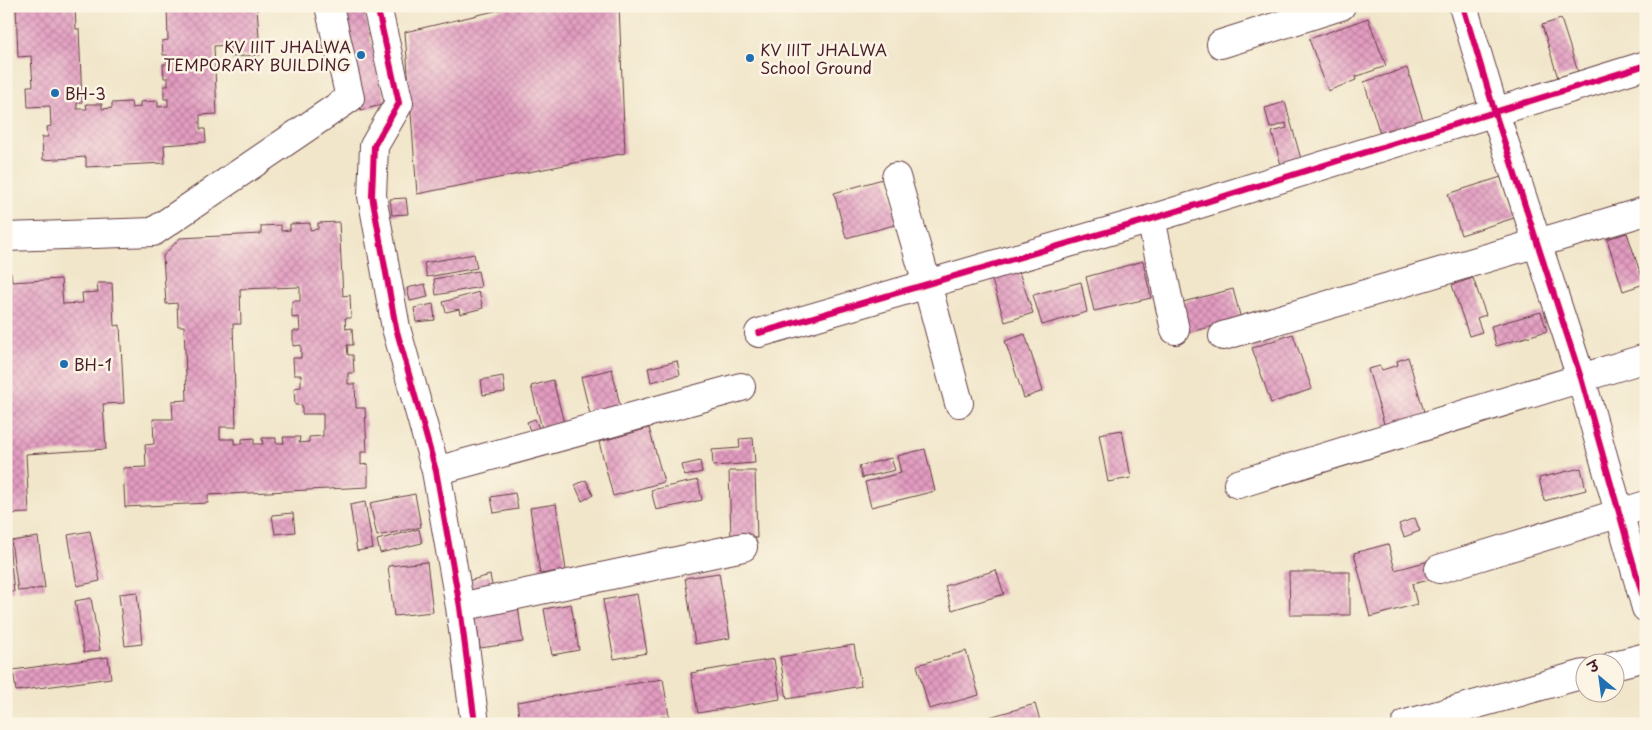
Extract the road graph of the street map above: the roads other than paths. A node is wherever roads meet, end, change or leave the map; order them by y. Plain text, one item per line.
1 (329, 6) edge
2 (377, 6) edge
3 (1341, 6) edge
4 (1462, 6) edge
5 (1221, 44) dead end
6 (1646, 65) edge
7 (1495, 113) junction
8 (896, 177) dead end
9 (1646, 211) edge
10 (1151, 219) junction
11 (6, 237) edge
12 (1536, 243) junction
13 (927, 284) junction
14 (1175, 330) dead end
15 (759, 333) dead end
16 (1223, 336) dead end
17 (1646, 358) edge
18 (1581, 378) junction
19 (740, 387) dead end
20 (959, 402) dead end
21 (436, 471) junction
22 (1238, 484) dead end
23 (1646, 505) edge
24 (1618, 513) junction
25 (743, 547) dead end
26 (1439, 568) dead end
27 (460, 607) junction
28 (1646, 608) edge
29 (1646, 657) edge
30 (1624, 662) edge
31 (1574, 677) edge
32 (475, 724) edge
33 (1406, 724) edge

1 - 11 street
2 - 21 street
3 - 5 street
4 - 7 street
6 - 7 street
7 - 10 street
7 - 12 street
8 - 13 street
9 - 12 street
10 - 13 street
10 - 14 street
12 - 16 street
12 - 18 street
13 - 15 street
13 - 20 street
17 - 18 street
18 - 22 street
18 - 24 street
19 - 21 street
21 - 27 street
23 - 24 street
24 - 26 street
24 - 28 street
25 - 27 street
27 - 32 street
29 - 30 street
31 - 33 street

